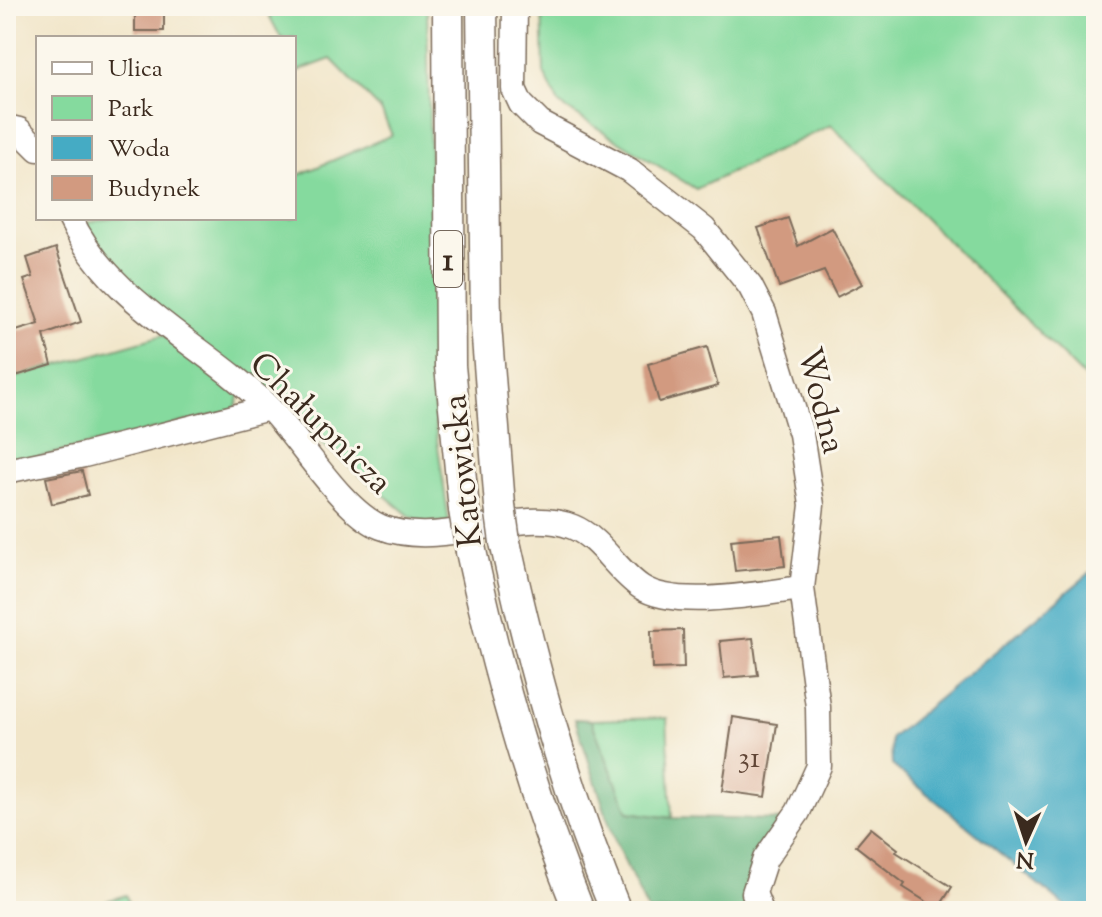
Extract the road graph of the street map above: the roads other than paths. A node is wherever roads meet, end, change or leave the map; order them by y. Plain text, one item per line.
1 (448, 6) edge
2 (482, 6) edge
3 (515, 6) edge
4 (6, 127) edge
5 (36, 147) edge
6 (71, 220) edge
7 (269, 408) junction
8 (6, 471) edge
9 (802, 588) junction
10 (579, 911) edge
11 (616, 911) edge
12 (761, 911) edge

1 - 10 main road, Katowicka / 1, bridge
2 - 11 main road, Katowicka / 1, bridge
3 - 9 street, Wodna
4 - 5 street
6 - 7 street, Chałupnicza
7 - 8 street
7 - 9 street, Chałupnicza
9 - 12 street, Wodna

